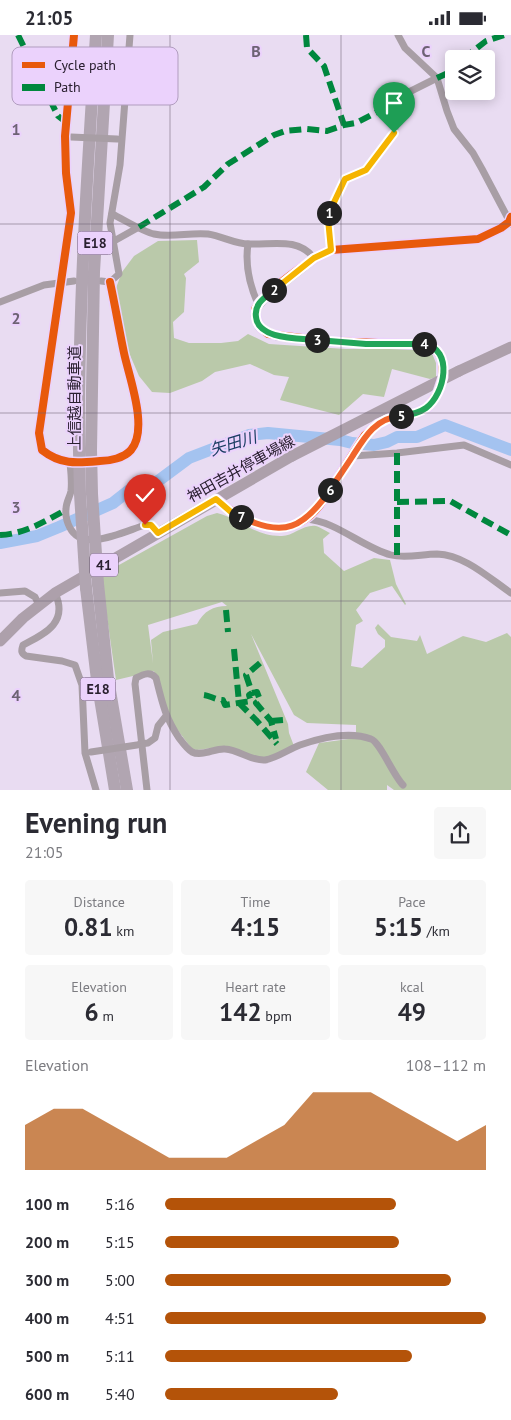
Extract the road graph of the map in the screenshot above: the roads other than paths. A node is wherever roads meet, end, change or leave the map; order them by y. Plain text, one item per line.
1 (398, 35) edge
2 (437, 78) junction
3 (70, 105) edge
4 (92, 105) edge
5 (104, 105) edge
6 (123, 105) edge
7 (68, 136) junction
8 (120, 139) junction
9 (112, 213) junction
10 (510, 221) edge
11 (139, 227) junction
12 (114, 241) junction
13 (248, 244) junction
14 (331, 250) junction
15 (314, 258) junction
16 (74, 281) dead end
17 (101, 281) dead end
18 (62, 282) junction
19 (110, 282) junction
20 (0, 302) edge
21 (258, 304) junction
22 (279, 336) joint
23 (511, 347) edge
24 (85, 451) junction
25 (355, 452) junction
26 (70, 463) junction
27 (511, 465) edge
28 (216, 499) junction
29 (306, 519) junction
30 (158, 533) junction
31 (92, 586) junction
32 (0, 593) edge
33 (56, 593) junction
34 (511, 593) edge
35 (39, 605) junction
36 (0, 641) edge
37 (166, 716) junction
38 (140, 744) junction
39 (88, 753) junction
40 (403, 785) dead end
41 (96, 790) edge
42 (115, 790) edge
43 (127, 790) edge
44 (147, 790) edge

1 - 2 street
2 - 10 street
2 - 14 street
3 - 7 street
4 - 24 highway, 上信越自動車道 / E18
5 - 24 highway, 上信越自動車道 / E18
6 - 8 street
7 - 8 street, bridge
7 - 18 street
8 - 9 street
9 - 11 street
9 - 12 street
10 - 14 street
11 - 12 street
11 - 13 street
12 - 19 street
13 - 15 street
13 - 21 street
14 - 15 street
15 - 21 street
16 - 18 street
17 - 19 street
18 - 20 street
18 - 26 street
19 - 26 street
21 - 22 street
22 - 25 street
23 - 28 main road, 神田吉井停車場線 / 41, bridge
24 - 31 highway, 上信越自動車道 / E18, bridge
25 - 27 street
25 - 29 street
26 - 30 street
28 - 29 street
28 - 30 main road, 神田吉井停車場線 / 41
29 - 34 street
30 - 33 main road, 神田吉井停車場線 / 41
31 - 42 highway, 上信越自動車道 / E18
31 - 43 highway, 上信越自動車道 / E18
32 - 35 street
33 - 35 main road, 神田吉井停車場線 / 41
33 - 39 street
35 - 36 main road, 神田吉井停車場線 / 41
37 - 38 street
37 - 38 street
37 - 40 street
38 - 39 street, bridge
38 - 44 street
39 - 41 street

